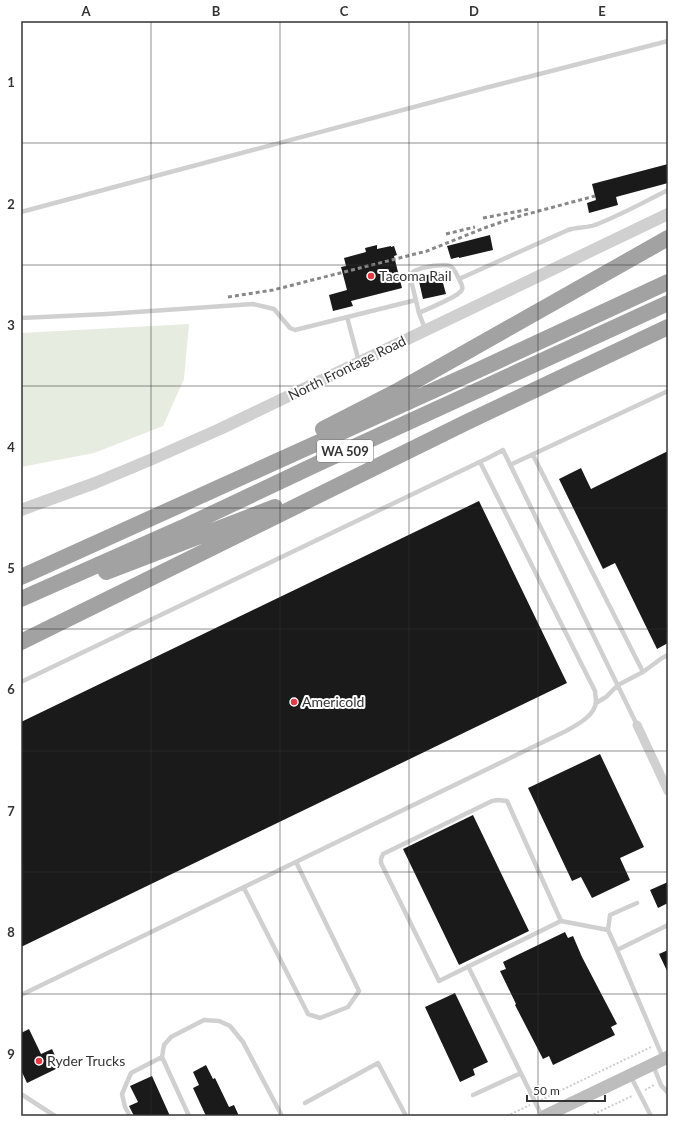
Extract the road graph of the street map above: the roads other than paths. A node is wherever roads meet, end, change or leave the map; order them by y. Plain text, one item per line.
1 (668, 41) edge
2 (668, 190) edge
3 (21, 212) edge
4 (668, 214) edge
5 (668, 238) edge
6 (459, 279) junction
7 (668, 282) edge
8 (416, 300) junction
9 (668, 303) edge
10 (419, 313) junction
11 (347, 317) junction
12 (21, 318) edge
13 (668, 326) edge
14 (426, 331) junction
15 (359, 363) junction
16 (668, 391) edge
17 (465, 423) junction
18 (533, 455) junction
19 (480, 462) junction
20 (510, 465) junction
21 (21, 510) edge
22 (130, 528) junction
23 (21, 577) edge
24 (21, 599) edge
25 (21, 605) edge
26 (21, 642) edge
27 (668, 655) edge
28 (643, 672) junction
29 (21, 682) edge
30 (618, 685) junction
31 (596, 703) junction
32 (637, 725) joint
33 (668, 791) edge
34 (296, 862) junction
35 (244, 888) junction
36 (637, 903) dead end
37 (561, 921) junction
38 (668, 925) edge
39 (608, 930) junction
40 (617, 950) junction
41 (468, 966) junction
42 (21, 995) edge
43 (162, 1057) junction
44 (661, 1061) edge
45 (521, 1073) junction
46 (630, 1075) junction
47 (668, 1093) edge
48 (21, 1094) edge
49 (473, 1095) dead end
50 (305, 1103) dead end
51 (55, 1116) edge
52 (130, 1116) edge
53 (189, 1116) edge
54 (282, 1116) edge
55 (406, 1116) edge
56 (544, 1116) edge
57 (651, 1116) edge

1 - 3 lane
2 - 6 lane
4 - 14 street, North Frontage Road
5 - 22 highway
6 - 8 lane
6 - 10 lane
7 - 22 highway, WA 509
8 - 10 lane
8 - 11 lane
9 - 24 highway, WA 509
10 - 14 lane
11 - 12 lane
11 - 15 lane
13 - 17 highway
14 - 15 street, North Frontage Road
15 - 21 street, North Frontage Road
16 - 18 lane
17 - 25 highway
17 - 26 highway
18 - 20 lane
18 - 28 lane
19 - 20 lane
19 - 29 lane
19 - 31 lane
20 - 30 lane
22 - 23 highway, WA 509
27 - 28 lane
28 - 30 lane
30 - 31 lane
30 - 32 lane
31 - 34 lane
32 - 33 street
34 - 35 lane
34 - 35 lane
35 - 42 lane
36 - 39 lane
37 - 39 lane
37 - 41 lane
37 - 41 lane
38 - 40 lane
39 - 40 lane
40 - 44 lane
41 - 45 lane
43 - 52 lane
43 - 53 lane
43 - 54 lane
44 - 46 main road
44 - 47 lane
45 - 49 lane
45 - 56 lane
46 - 56 main road
46 - 57 lane
48 - 51 lane
50 - 55 lane

